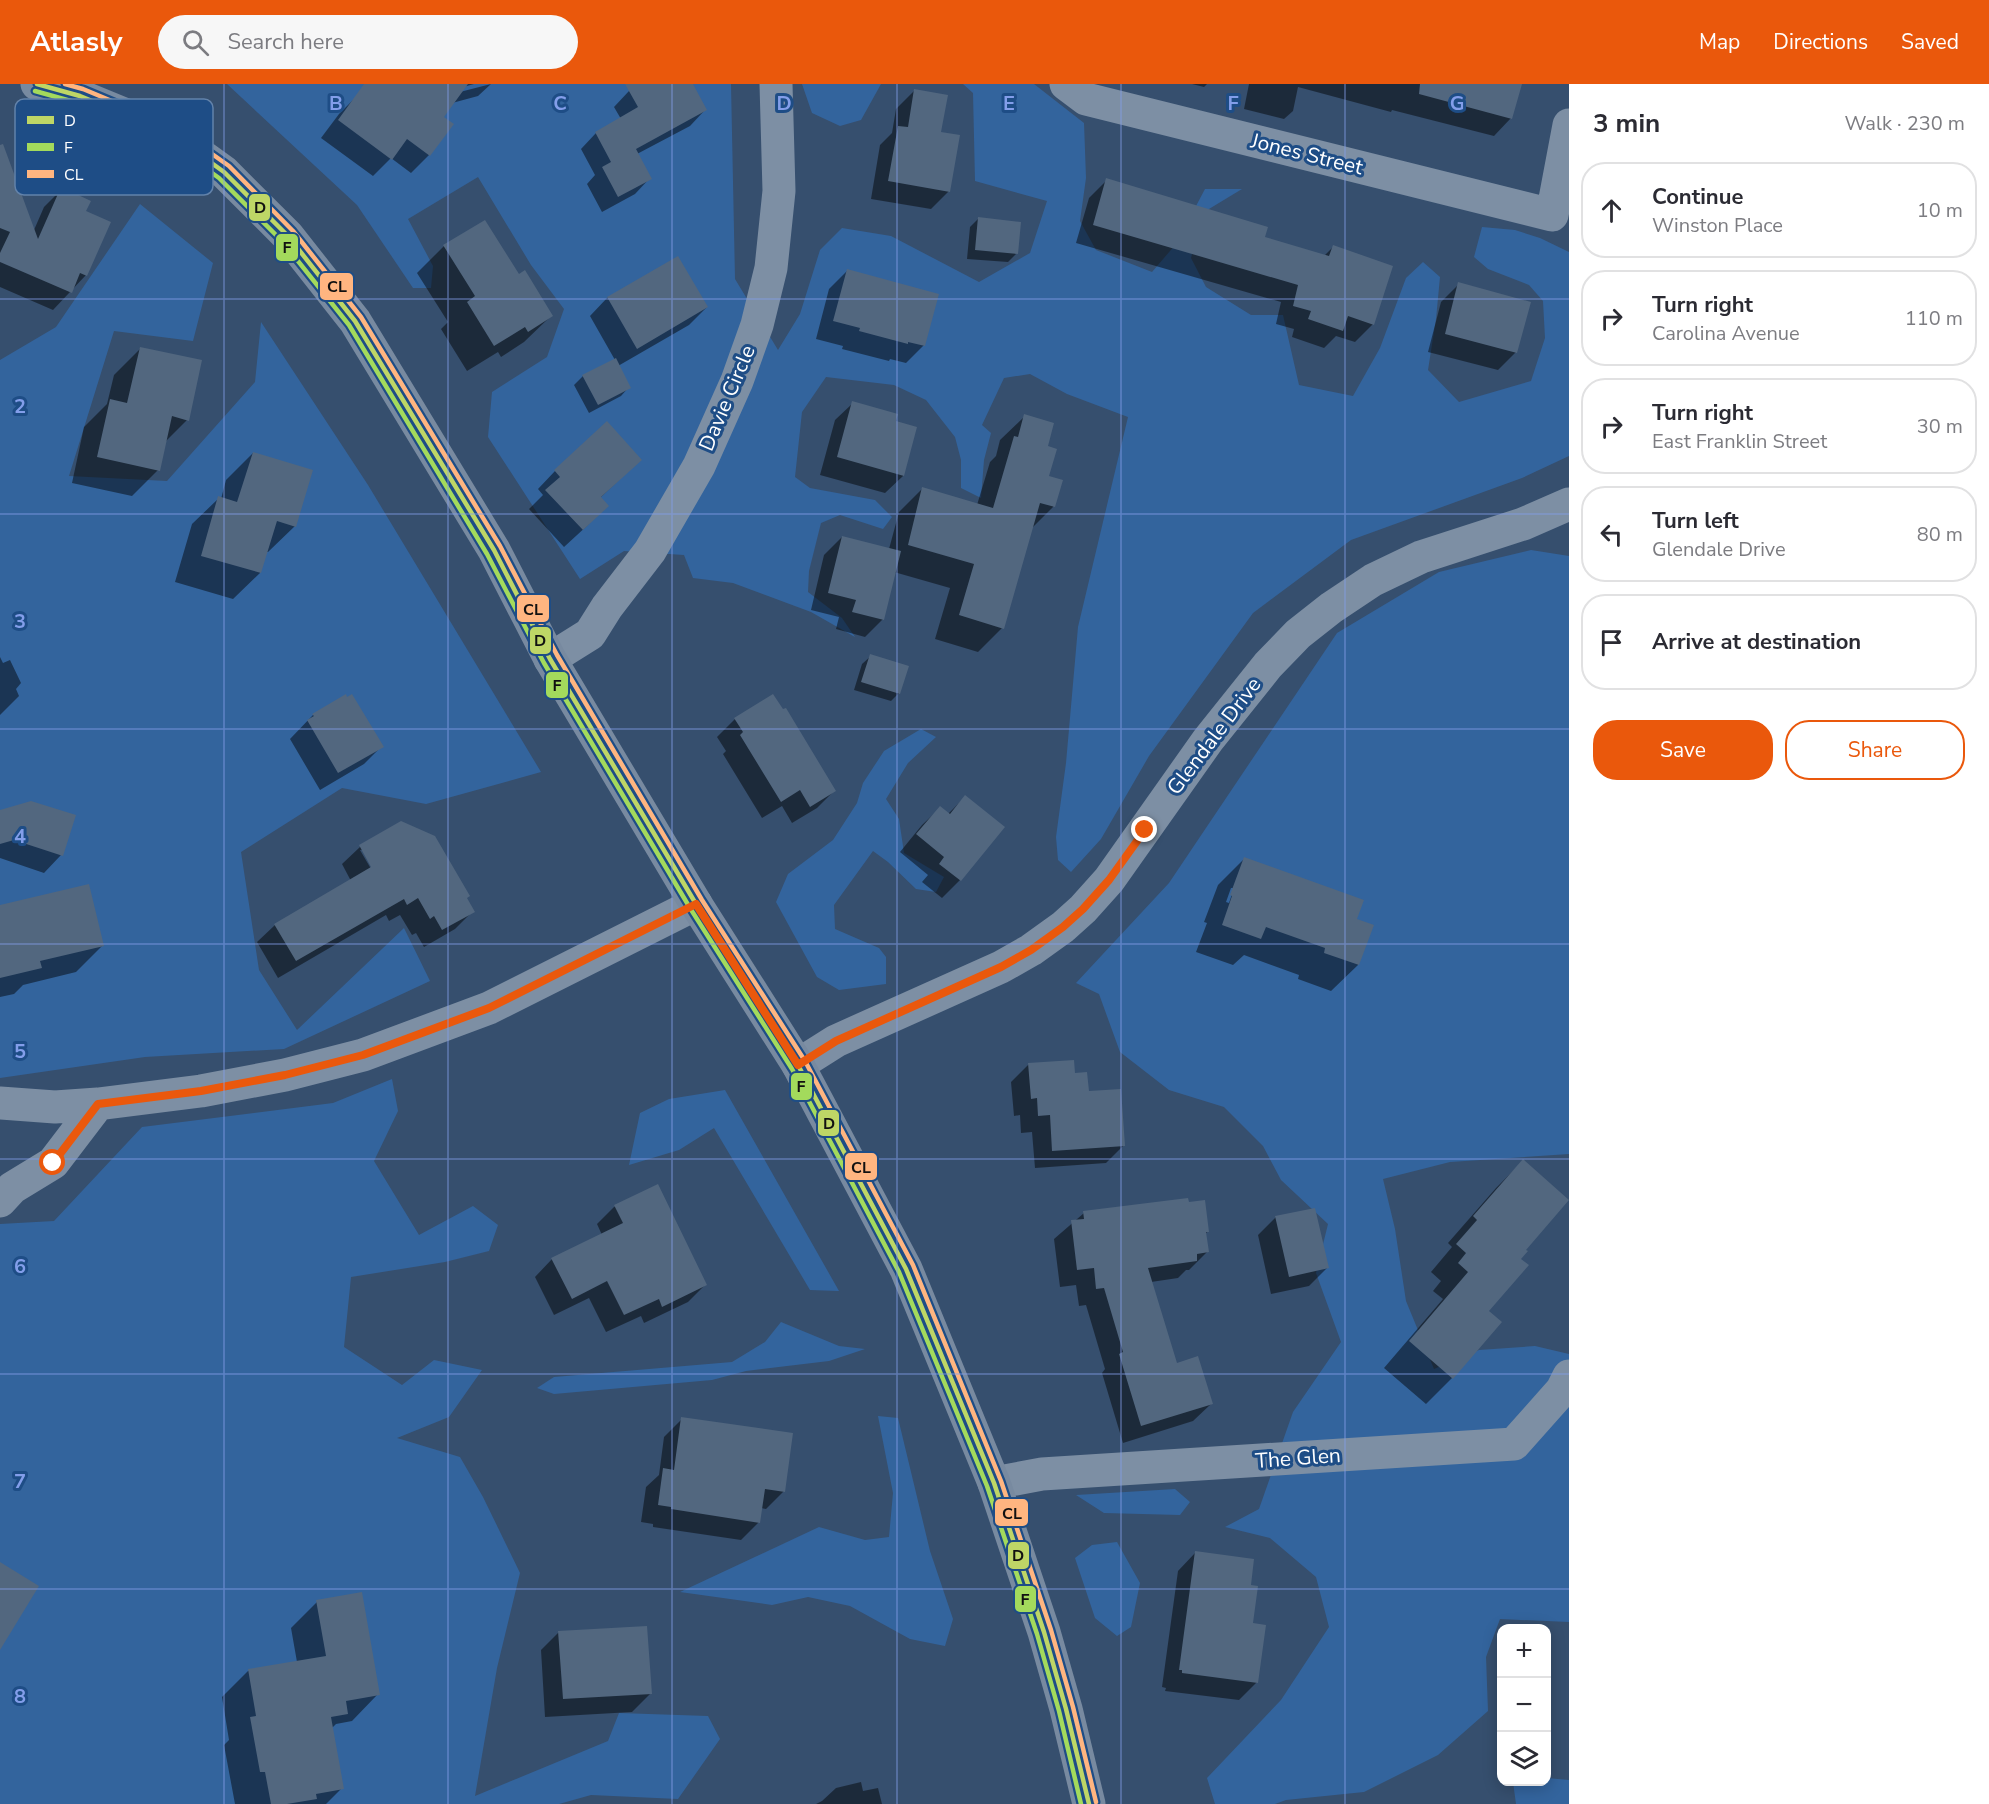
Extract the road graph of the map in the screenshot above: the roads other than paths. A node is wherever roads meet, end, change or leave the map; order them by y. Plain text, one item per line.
1 (37, 84) edge
2 (776, 84) edge
3 (1066, 84) edge
4 (87, 99) edge
5 (1569, 125) edge
6 (213, 164) edge
7 (1569, 504) edge
8 (550, 659) junction
9 (696, 904) junction
10 (798, 1065) junction
11 (0, 1103) edge
12 (98, 1104) junction
13 (0, 1201) edge
14 (1569, 1376) edge
15 (994, 1483) junction
16 (1089, 1804) edge

1 - 4 main road
2 - 8 street, Davie Circle
3 - 5 street, Jones Street
6 - 8 main road
7 - 10 street, Glendale Drive
8 - 9 main road
9 - 10 main road
9 - 12 street
10 - 15 main road
11 - 12 street
12 - 13 street
14 - 15 street, The Glen
15 - 16 main road

